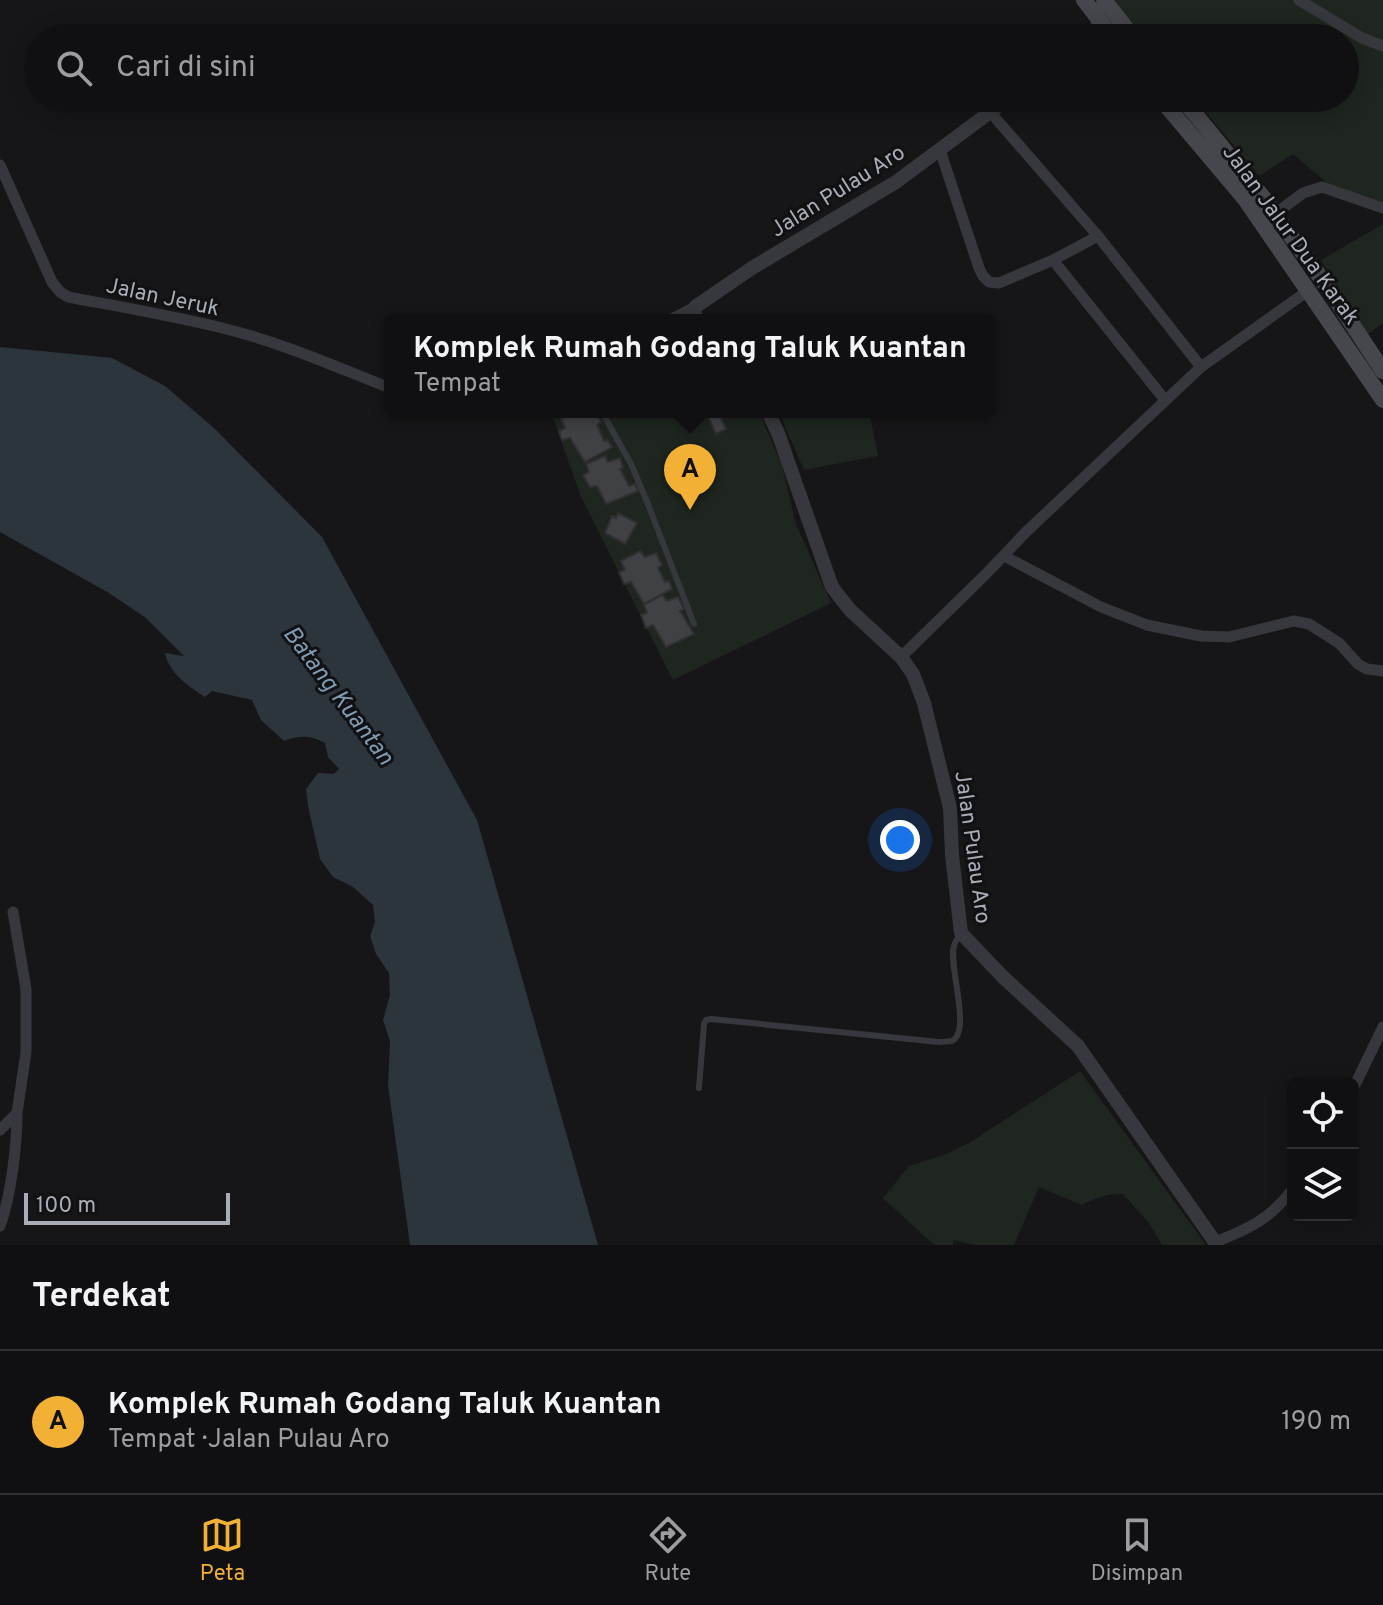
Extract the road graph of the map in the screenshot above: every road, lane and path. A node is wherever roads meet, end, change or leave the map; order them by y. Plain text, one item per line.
1 (1084, 0) edge
2 (1104, 0) edge
3 (1299, 0) edge
4 (1102, 23) edge
5 (1123, 24) edge
6 (1339, 24) edge
7 (1359, 36) edge
8 (1383, 46) edge
9 (1172, 112) edge
10 (1193, 112) edge
11 (991, 113) joint
12 (940, 150) junction
13 (0, 165) edge
14 (1383, 208) edge
15 (1275, 214) junction
16 (1098, 236) junction
17 (1053, 260) junction
18 (1309, 290) junction
19 (695, 313) edge
20 (1201, 367) junction
21 (1383, 371) edge
22 (384, 386) edge
23 (1165, 400) junction
24 (1383, 400) edge
25 (605, 418) edge
26 (771, 418) edge
27 (1004, 556) junction
28 (694, 624) dead end
29 (901, 657) junction
30 (1383, 671) edge
31 (13, 912) dead end
32 (961, 933) junction
33 (1383, 1027) edge
34 (1359, 1077) edge
35 (699, 1088) dead end
36 (17, 1113) junction
37 (0, 1130) edge
38 (1287, 1198) edge
39 (0, 1226) edge
40 (1216, 1244) edge

1 - 4 main road
2 - 5 main road
3 - 6 street
7 - 8 street
9 - 18 main road, Jalan Jalur Dua Karak
10 - 15 main road, Jalan Jalur Dua Karak
11 - 12 street, Jalan Pulau Aro
11 - 16 street
12 - 17 street
12 - 19 street, Jalan Pulau Aro
13 - 22 street, Jalan Jeruk
14 - 15 street
15 - 21 main road, Jalan Jalur Dua Karak
16 - 17 street
16 - 20 street
17 - 23 street
18 - 20 street
18 - 24 main road, Jalan Jalur Dua Karak
20 - 23 street
23 - 27 street
25 - 28 lane
26 - 29 street, Jalan Pulau Aro
27 - 29 street
27 - 30 street
29 - 32 street, Jalan Pulau Aro
31 - 36 street
32 - 35 lane
32 - 40 street, Jalan Pulau Aro
33 - 34 street
36 - 37 street
36 - 39 street
38 - 40 street

